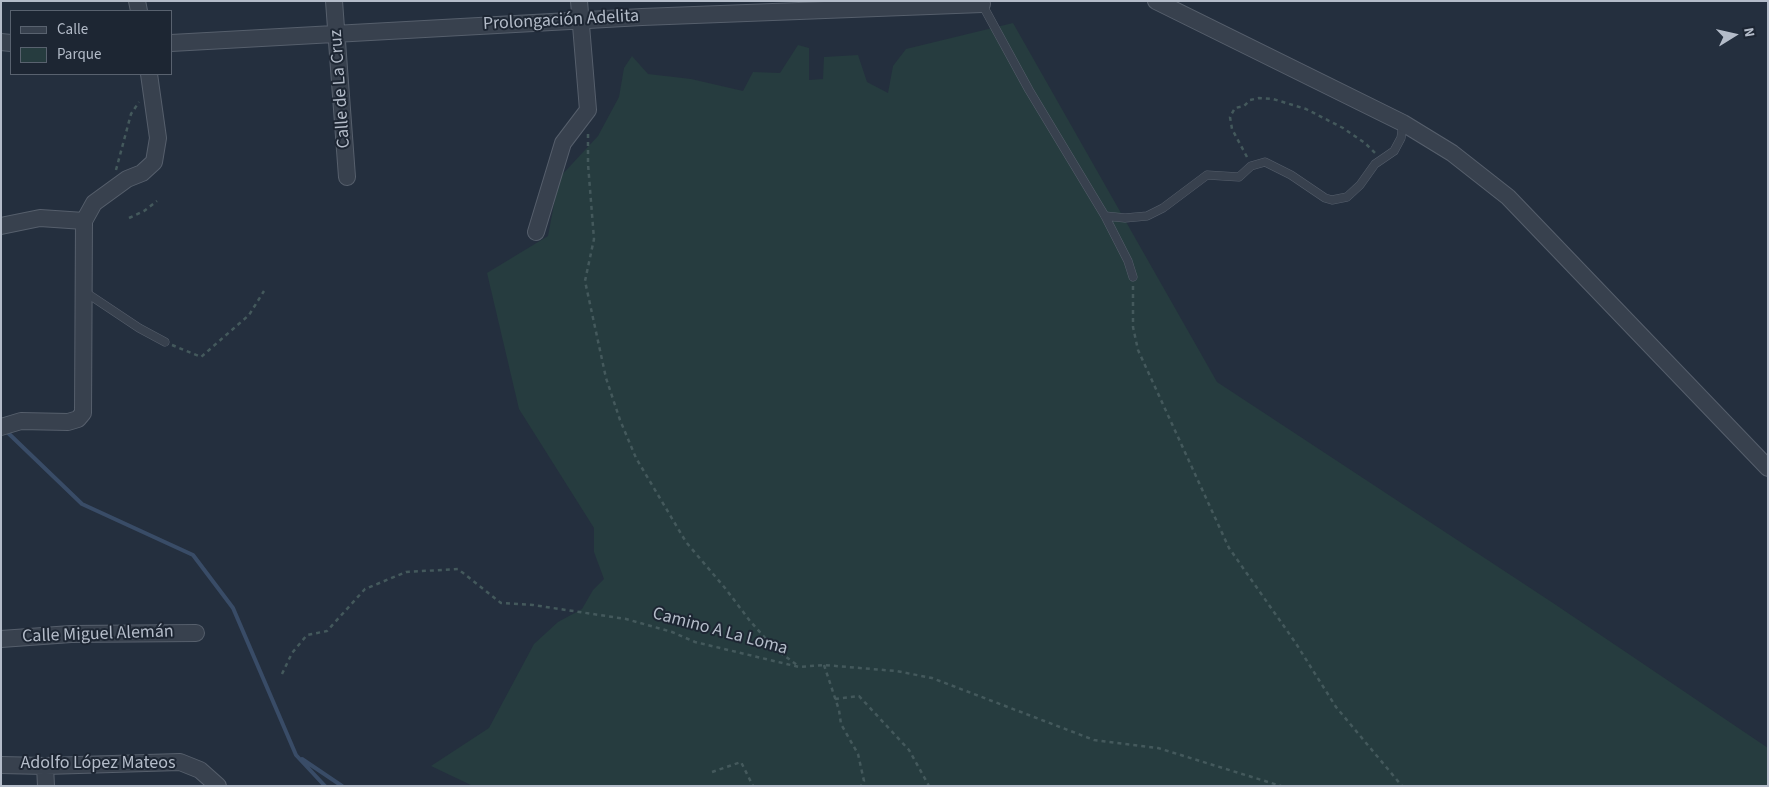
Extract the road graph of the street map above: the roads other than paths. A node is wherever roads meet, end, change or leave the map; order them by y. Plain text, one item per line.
1 (334, 1) edge
2 (580, 1) edge
3 (1156, 1) edge
4 (981, 3) edge
5 (580, 20) junction
6 (337, 34) junction
7 (172, 43) edge
8 (150, 79) edge
9 (1403, 123) junction
10 (347, 177) dead end
11 (1105, 216) junction
12 (84, 221) junction
13 (1, 226) edge
14 (536, 232) dead end
15 (1133, 277) road end
16 (85, 292) junction
17 (165, 342) road end
18 (1, 427) edge
19 (1768, 468) edge
20 (196, 633) dead end
21 (1, 639) edge
22 (1, 765) edge
23 (45, 766) junction
24 (46, 786) edge
25 (218, 786) edge

1 - 6 street, Calle de La Cruz
2 - 5 street
3 - 9 street
4 - 5 street, Prolongación Adelita
4 - 11 lane
5 - 6 street, Prolongación Adelita
5 - 14 street
6 - 7 street, Prolongación Adelita
6 - 10 street, Calle de La Cruz
8 - 12 street
9 - 11 lane
9 - 19 street
11 - 15 lane
12 - 13 street
12 - 16 street
16 - 17 lane
16 - 18 street
20 - 21 street, Calle Miguel Alemán
22 - 23 street, Adolfo López Mateos
23 - 24 street
23 - 25 street, Adolfo López Mateos

